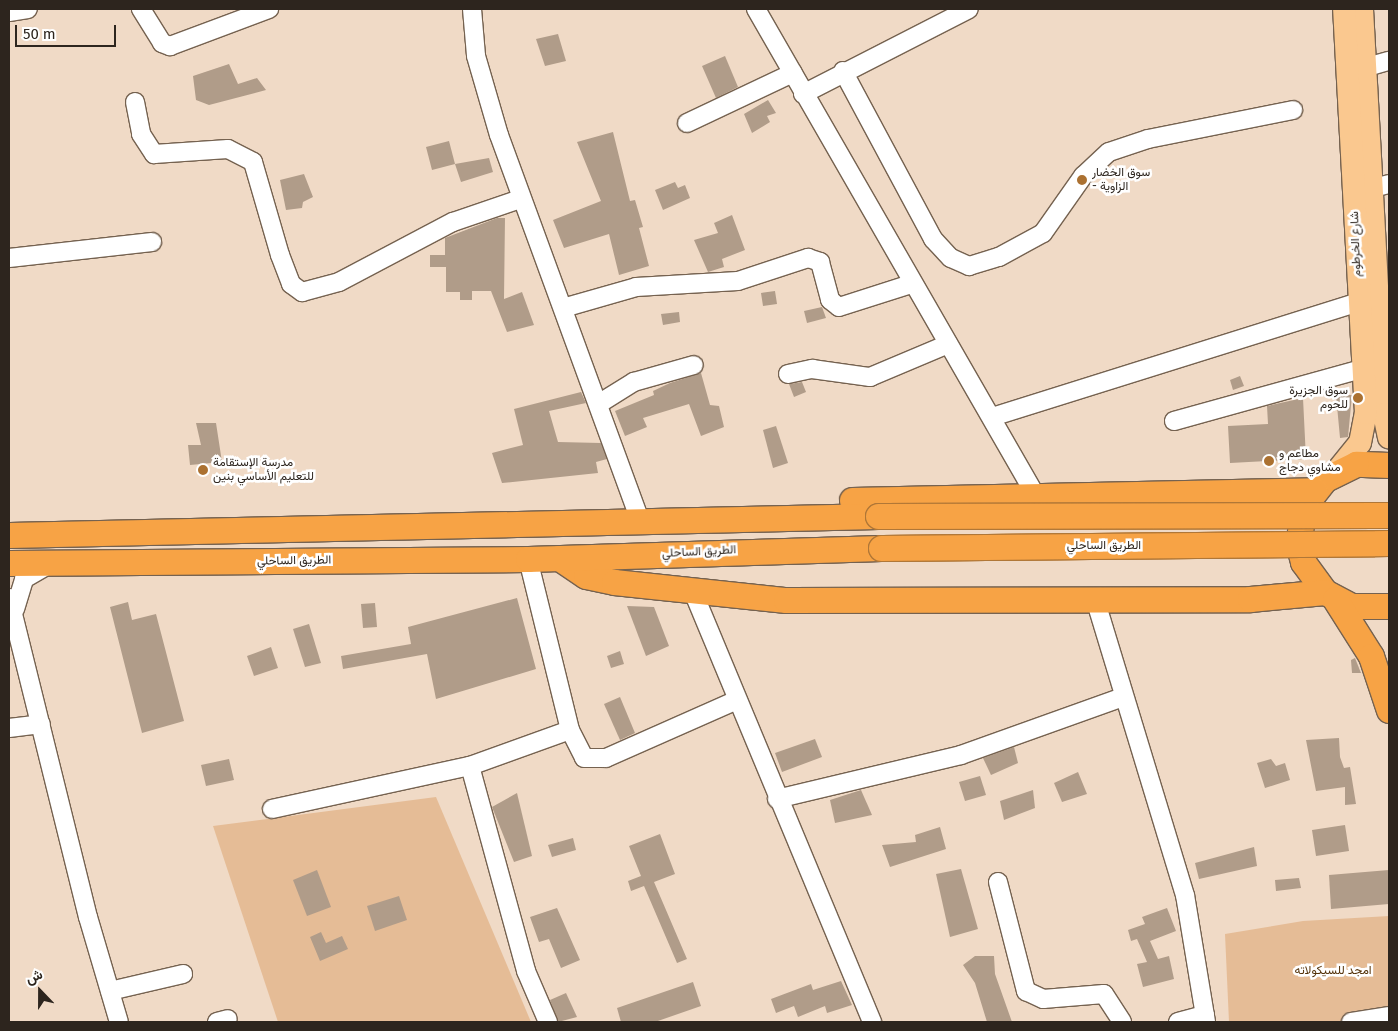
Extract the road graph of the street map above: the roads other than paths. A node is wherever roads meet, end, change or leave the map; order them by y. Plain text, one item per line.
1 (28, 9) edge
2 (141, 9) edge
3 (269, 9) edge
4 (472, 9) edge
5 (756, 9) edge
6 (969, 9) edge
7 (1344, 9) edge
8 (1362, 9) edge
9 (9, 12) edge
10 (228, 14) edge
11 (1389, 61) edge
12 (1358, 70) junction
13 (843, 71) junction
14 (793, 73) junction
15 (803, 94) junction
16 (135, 102) dead end
17 (1293, 110) dead end
18 (688, 123) dead end
19 (1381, 186) edge
20 (520, 199) junction
21 (152, 242) dead end
22 (9, 258) edge
23 (910, 284) junction
24 (1358, 302) junction
25 (563, 308) junction
26 (1384, 314) edge
27 (948, 344) junction
28 (694, 365) dead end
29 (1362, 369) junction
30 (788, 374) dead end
31 (600, 403) junction
32 (992, 417) junction
33 (1174, 421) dead end
34 (1389, 437) edge
35 (1389, 465) edge
36 (1337, 471) junction
37 (1314, 490) junction
38 (1036, 496) junction
39 (1389, 515) edge
40 (734, 520) junction
41 (641, 522) junction
42 (9, 535) edge
43 (1389, 543) edge
44 (559, 558) junction
45 (528, 559) junction
46 (9, 563) edge
47 (50, 564) junction
48 (694, 594) junction
49 (1330, 596) junction
50 (1096, 599) junction
51 (12, 603) edge
52 (1389, 606) edge
53 (1123, 698) junction
54 (737, 700) junction
55 (1389, 710) edge
56 (41, 724) junction
57 (9, 728) edge
58 (570, 730) junction
59 (470, 766) junction
60 (777, 799) junction
61 (272, 809) dead end
62 (998, 882) dead end
63 (183, 974) dead end
64 (110, 991) junction
65 (1389, 1016) edge
66 (1205, 1019) edge
67 (119, 1022) edge
68 (548, 1022) edge
69 (872, 1022) edge
70 (1122, 1022) edge
71 (1178, 1022) edge
72 (1351, 1022) edge

1 - 9 street
2 - 10 street
3 - 10 street
4 - 20 street
5 - 14 street
6 - 13 street
7 - 12 main road, شارع الخرطوم
8 - 12 main road, شارع الخرطوم
11 - 12 street
12 - 19 main road, شارع الخرطوم
12 - 24 main road, شارع الخرطوم
13 - 15 street
13 - 17 street
14 - 15 street
14 - 18 street
15 - 23 street
16 - 20 street
19 - 26 main road, شارع الخرطوم
20 - 25 street
21 - 22 street
23 - 25 street
23 - 27 street
24 - 29 main road, شارع الخرطوم
24 - 32 street
25 - 31 street
26 - 34 main road, شارع الخرطوم
27 - 30 street
27 - 32 street
28 - 31 street
29 - 33 street
29 - 36 main road, شارع الخرطوم
31 - 41 street
32 - 38 street
35 - 36 highway
36 - 37 highway
37 - 38 highway
37 - 49 highway
38 - 40 highway
39 - 40 highway, bridge
40 - 41 highway
41 - 42 highway
43 - 44 highway, الطريق الساحلي, bridge
44 - 45 highway, الطريق الساحلي
44 - 48 highway
45 - 47 highway, الطريق الساحلي
45 - 58 street
46 - 47 highway, الطريق الساحلي
47 - 51 street
48 - 50 highway
48 - 54 street
49 - 50 highway
49 - 52 highway
49 - 55 highway
50 - 53 street
51 - 56 street
53 - 60 street
53 - 66 street
54 - 58 street
54 - 60 street
56 - 57 street
56 - 64 street
58 - 59 street
59 - 61 street
59 - 68 street
60 - 69 street
62 - 70 street
63 - 64 street
64 - 67 street
65 - 72 street
66 - 71 street

